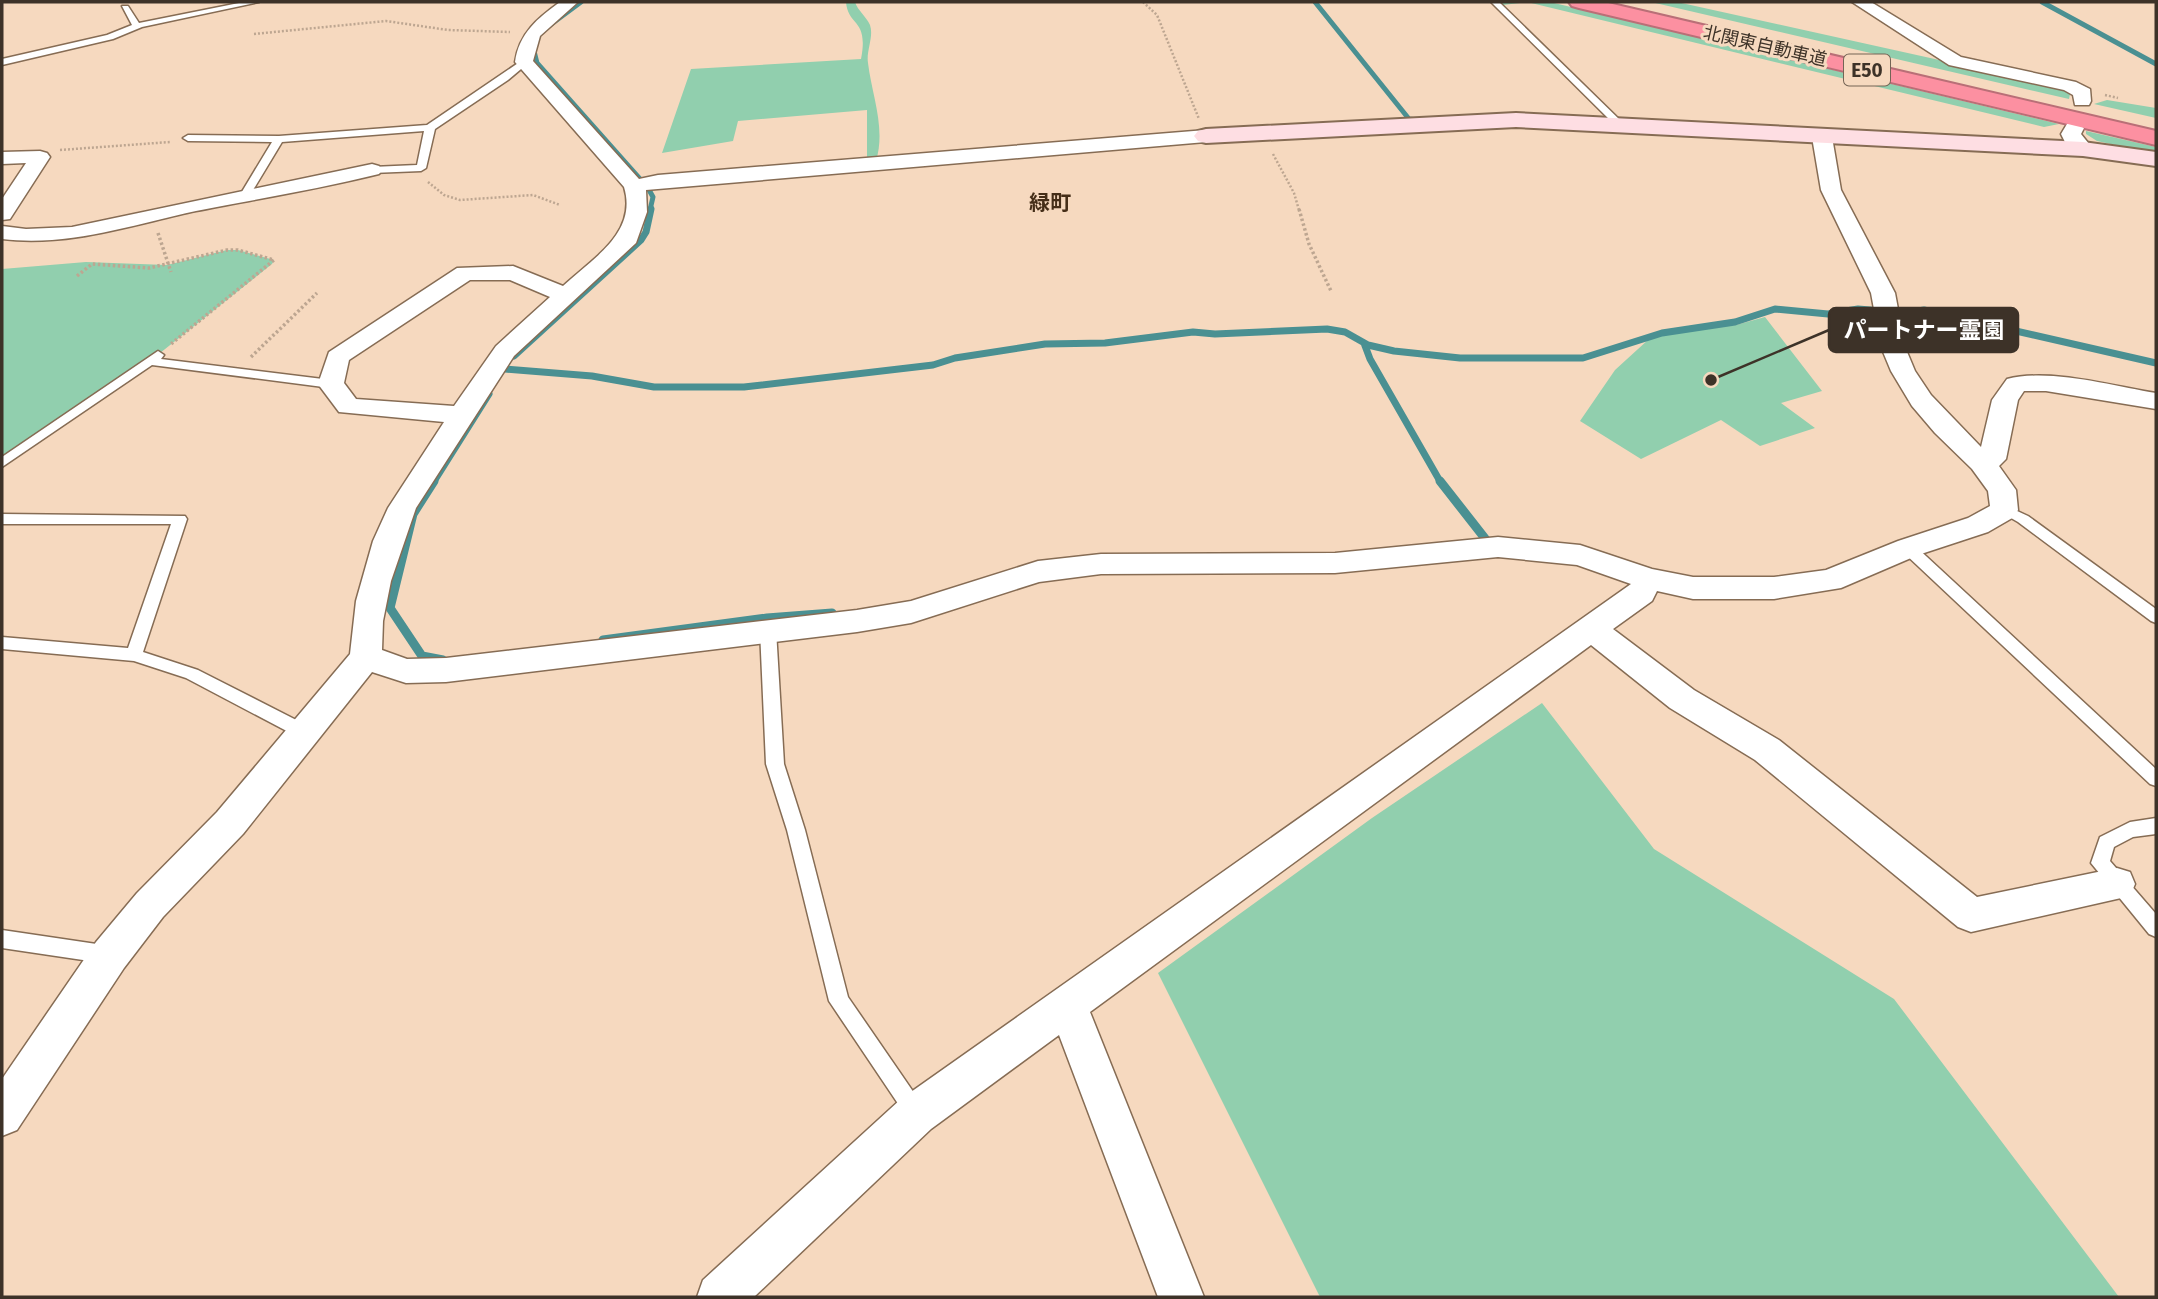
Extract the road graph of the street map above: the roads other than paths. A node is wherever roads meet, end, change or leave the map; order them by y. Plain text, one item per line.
1 (254, 2) edge
2 (570, 2) edge
3 (1494, 2) edge
4 (1579, 2) edge
5 (1622, 2) edge
6 (1860, 2) edge
7 (125, 8) dead end
8 (137, 26) junction
9 (2, 62) edge
10 (524, 62) junction
11 (2082, 102) dead end
12 (1620, 125) junction
13 (2156, 125) edge
14 (430, 128) junction
15 (1206, 136) joint
16 (1822, 137) junction
17 (188, 138) road end
18 (2156, 138) edge
19 (279, 139) junction
20 (2, 158) edge
21 (2156, 159) edge
22 (372, 170) joint
23 (634, 186) junction
24 (245, 195) junction
25 (2, 214) edge
26 (2, 233) edge
27 (565, 295) junction
28 (331, 383) junction
29 (2156, 401) edge
30 (462, 415) junction
31 (2, 463) edge
32 (1982, 463) junction
33 (2004, 510) junction
34 (2, 519) edge
35 (1908, 548) junction
36 (1649, 579) junction
37 (2156, 617) edge
38 (1590, 628) junction
39 (768, 630) junction
40 (2, 643) edge
41 (134, 655) junction
42 (366, 657) junction
43 (304, 732) junction
44 (2156, 779) edge
45 (2156, 826) edge
46 (2117, 884) junction
47 (2156, 928) edge
48 (2, 939) edge
49 (110, 955) junction
50 (1067, 1005) junction
51 (916, 1114) junction
52 (2, 1115) edge
53 (720, 1297) edge
54 (1181, 1297) edge

1 - 8 lane
2 - 10 street
3 - 12 lane
4 - 18 highway, 北関東自動車道 / E50
5 - 13 highway, 北関東自動車道 / E50
6 - 11 street
7 - 8 lane
8 - 9 lane
10 - 14 lane
10 - 23 street
12 - 15 street
12 - 16 street
14 - 19 lane
14 - 22 lane
15 - 23 street
16 - 21 street
16 - 32 street
17 - 19 lane
19 - 24 lane
20 - 25 street
22 - 24 street
23 - 27 street
24 - 26 street
27 - 28 street
27 - 30 street
28 - 30 street
28 - 31 lane
29 - 32 street
30 - 42 street
32 - 33 street
33 - 35 street
33 - 37 lane
34 - 41 lane
35 - 36 street
35 - 44 lane
36 - 38 street
36 - 39 street
38 - 46 street
38 - 50 street
39 - 42 street
39 - 51 lane
40 - 41 lane
41 - 43 lane
42 - 43 street
43 - 49 street
45 - 46 lane
46 - 47 lane
48 - 49 lane
49 - 52 street
50 - 51 street
50 - 54 street
51 - 53 street

